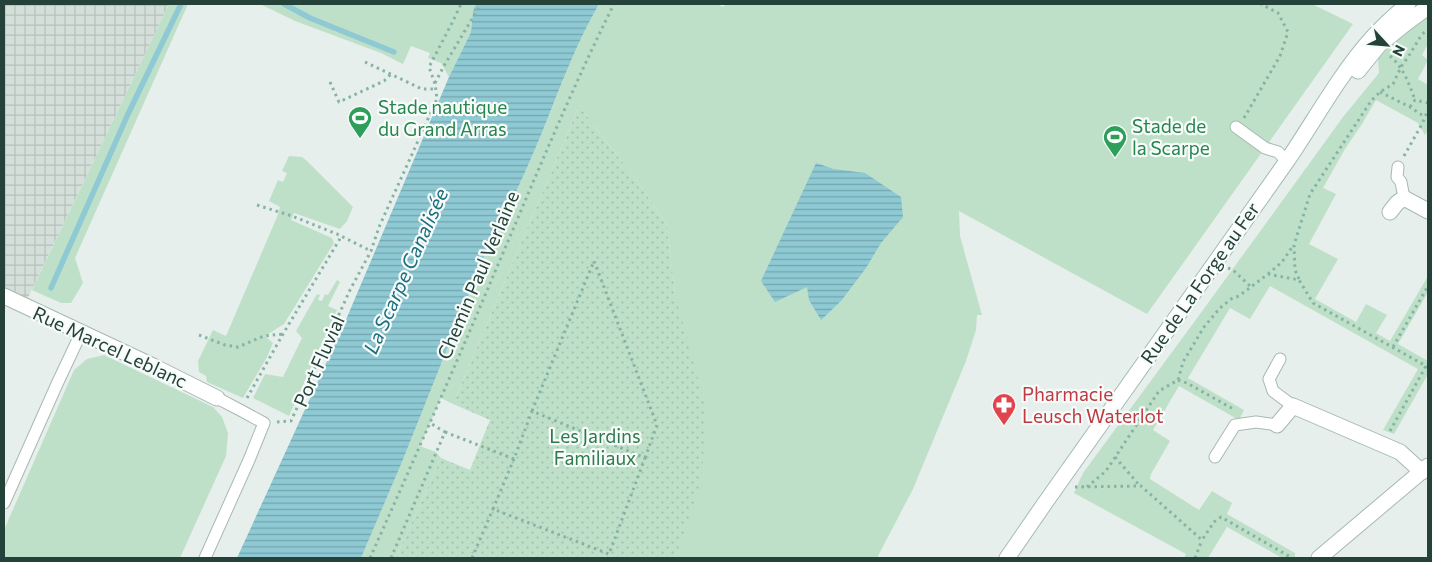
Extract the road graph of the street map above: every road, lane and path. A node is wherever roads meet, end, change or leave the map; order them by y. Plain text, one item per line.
1 (461, 4) edge
2 (481, 4) edge
3 (614, 4) edge
4 (1261, 4) edge
5 (1408, 4) edge
6 (1428, 7) edge
7 (1428, 30) edge
8 (1379, 46) junction
9 (365, 62) dead end
10 (1401, 67) junction
11 (390, 74) junction
12 (330, 82) dead end
13 (435, 86) junction
14 (1380, 92) junction
15 (1415, 100) junction
16 (1428, 103) edge
17 (1410, 107) junction
18 (1428, 110) edge
19 (1425, 117) junction
20 (1238, 128) joint
21 (1307, 131) junction
22 (1287, 161) junction
23 (1398, 167) joint
24 (1404, 198) junction
25 (257, 205) dead end
26 (1428, 211) edge
27 (1390, 212) dead end
28 (341, 237) junction
29 (1294, 245) junction
30 (371, 251) junction
31 (1233, 270) dead end
32 (1268, 274) junction
33 (1299, 280) junction
34 (1428, 286) edge
35 (1251, 287) junction
36 (4, 296) edge
37 (81, 333) junction
38 (283, 334) junction
39 (199, 335) dead end
40 (1393, 348) junction
41 (1280, 359) dead end
42 (1427, 366) edge
43 (1178, 380) junction
44 (217, 398) joint
45 (1294, 406) junction
46 (240, 410) junction
47 (532, 411) junction
48 (1256, 422) junction
49 (264, 423) junction
50 (430, 423) junction
51 (1277, 425) joint
52 (445, 432) junction
53 (1382, 444) junction
54 (1215, 456) dead end
55 (1115, 457) junction
56 (645, 458) junction
57 (514, 459) junction
58 (1425, 469) edge
59 (1141, 486) junction
60 (1088, 487) junction
61 (1071, 494) dead end
62 (4, 503) edge
63 (493, 508) junction
64 (1202, 540) junction
65 (608, 556) edge
66 (204, 558) edge
67 (370, 558) edge
68 (390, 558) edge
69 (472, 558) edge
70 (1007, 558) edge
71 (1195, 558) edge
72 (1292, 558) edge
73 (1319, 558) edge

1 - 13 path
2 - 13 path
3 - 50 path, Chemin Paul Verlaine
4 - 20 path
5 - 21 main road
6 - 8 main road
7 - 10 path
8 - 10 path
8 - 21 main road
9 - 11 path
10 - 14 path
10 - 15 path
11 - 12 path
11 - 13 path
13 - 30 path
14 - 17 path
14 - 29 path
15 - 16 path
15 - 17 path
17 - 19 path
18 - 19 path
19 - 23 path
20 - 22 lane
21 - 22 main road, Rue de La Forge au Fer
22 - 70 main road, Rue de La Forge au Fer
23 - 24 lane
24 - 26 main road
24 - 27 main road
25 - 28 path
28 - 30 path
28 - 38 path
29 - 32 path
29 - 33 path
30 - 49 path, Port Fluvial
31 - 35 path
32 - 33 path
32 - 35 path
33 - 40 path
34 - 40 path
35 - 43 path
36 - 37 main road, Rue Marcel Leblanc
37 - 44 main road, Rue Marcel Leblanc
37 - 62 lane
38 - 39 path
38 - 46 path
40 - 42 path
41 - 45 lane
42 - 53 path
43 - 48 path
43 - 55 path
44 - 46 lane
45 - 51 main road
45 - 53 main road
46 - 49 lane
47 - 56 path
47 - 56 path
47 - 57 path
48 - 51 lane
48 - 54 lane
49 - 66 lane
50 - 52 path
50 - 67 path, Chemin Paul Verlaine
52 - 57 path
52 - 68 path
53 - 58 main road
55 - 59 path
55 - 60 path
56 - 65 path
57 - 63 path
58 - 73 main road
59 - 60 path
59 - 64 path
60 - 61 path
63 - 65 path
63 - 69 path
64 - 71 path
64 - 72 path

